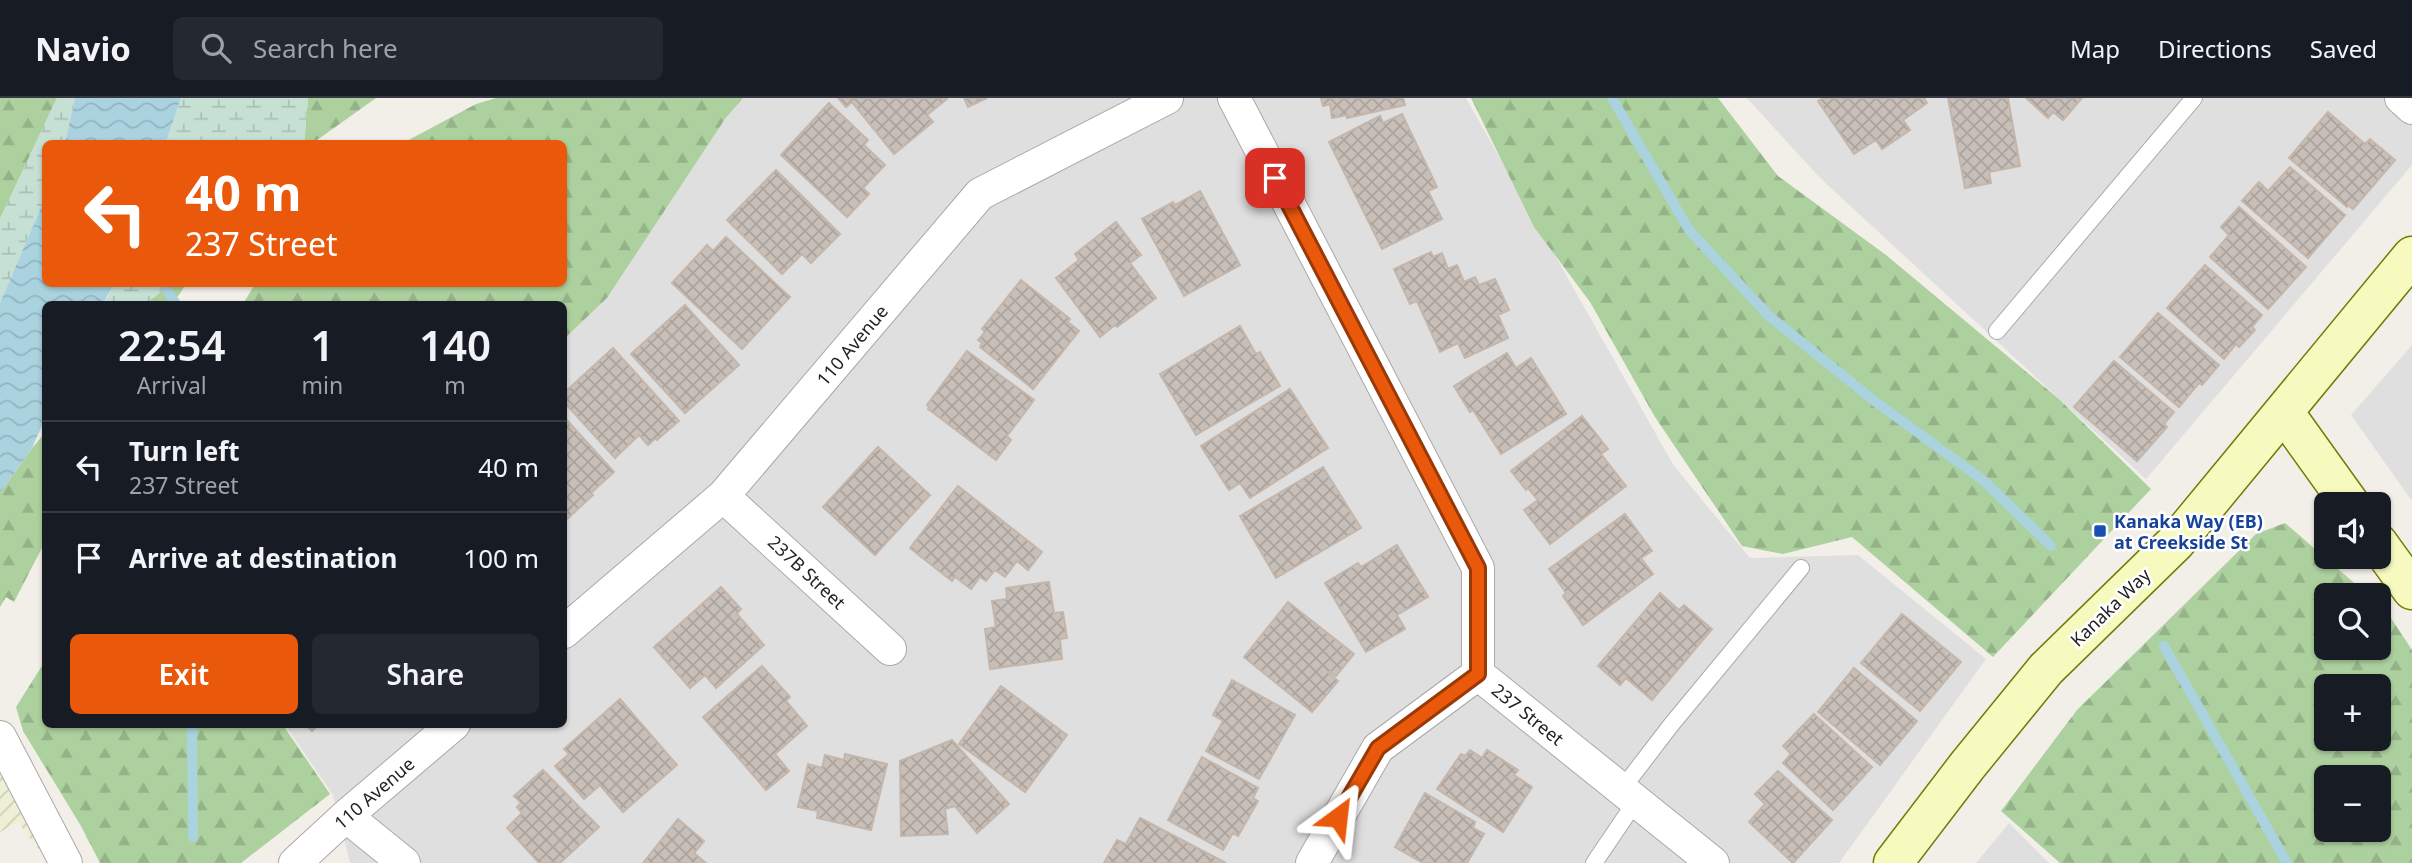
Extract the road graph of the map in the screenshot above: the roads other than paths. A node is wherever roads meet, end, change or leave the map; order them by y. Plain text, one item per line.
1 (1167, 98) edge
2 (1234, 98) edge
3 (2194, 98) edge
4 (2401, 98) edge
5 (2412, 108) edge
6 (2412, 256) edge
7 (1997, 331) dead end
8 (2284, 412) junction
9 (2341, 492) edge
10 (723, 496) junction
11 (2391, 561) edge
12 (1801, 568) dead end
13 (2412, 590) edge
14 (567, 629) edge
15 (890, 649) dead end
16 (1478, 674) junction
17 (449, 728) edge
18 (0, 737) edge
19 (1629, 795) junction
20 (346, 816) junction
21 (66, 863) edge
22 (295, 863) edge
23 (404, 863) edge
24 (1312, 863) edge
25 (1594, 863) edge
26 (1713, 863) edge
27 (1893, 863) edge

1 - 10 street, 110 Avenue
2 - 16 street, 237 Street
3 - 7 lane
4 - 5 street
6 - 8 main road, Kanaka Way
8 - 9 main road
8 - 27 main road, Kanaka Way
10 - 14 street, 110 Avenue
10 - 15 street, 237B Street
11 - 13 main road
12 - 19 lane
16 - 19 street, 237 Street
16 - 24 street
17 - 20 street, 110 Avenue
18 - 21 street
19 - 25 lane
19 - 26 street, 237 Street
20 - 22 street, 110 Avenue
20 - 23 street

